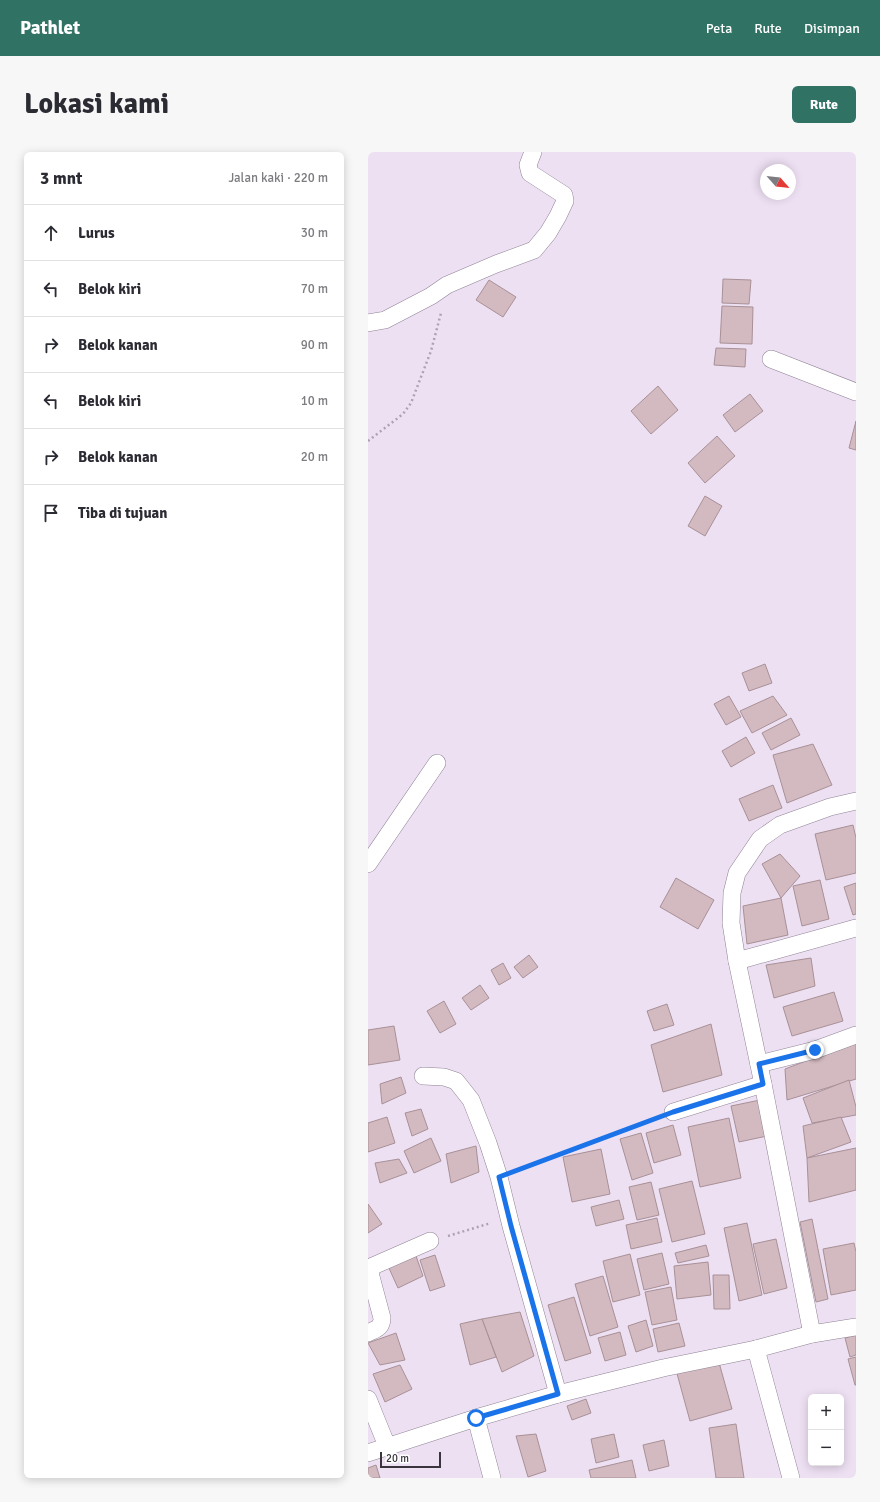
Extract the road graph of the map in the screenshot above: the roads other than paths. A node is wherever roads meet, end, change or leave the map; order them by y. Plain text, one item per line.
1 (533, 152) edge
2 (368, 323) edge
3 (771, 359) dead end
4 (856, 392) edge
5 (437, 763) dead end
6 (856, 802) edge
7 (368, 864) edge
8 (856, 928) edge
9 (737, 961) junction
10 (856, 1035) edge
11 (759, 1064) junction
12 (423, 1076) dead end
13 (763, 1084) junction
14 (673, 1112) road end
15 (430, 1241) road end
16 (856, 1327) edge
17 (368, 1333) edge
18 (812, 1334) junction
19 (756, 1349) junction
20 (558, 1394) junction
21 (368, 1399) edge
22 (476, 1418) junction
23 (387, 1446) junction
24 (368, 1453) edge
25 (492, 1478) edge
26 (791, 1478) edge

1 - 2 street
3 - 4 street
5 - 7 street
6 - 9 street
8 - 9 street
9 - 11 street
10 - 11 street
11 - 13 street
12 - 20 street
13 - 14 street
13 - 18 street
15 - 17 street
16 - 18 street
18 - 19 street
19 - 20 street
19 - 26 street
20 - 22 street
21 - 23 street
22 - 23 street
22 - 25 street
23 - 24 street

